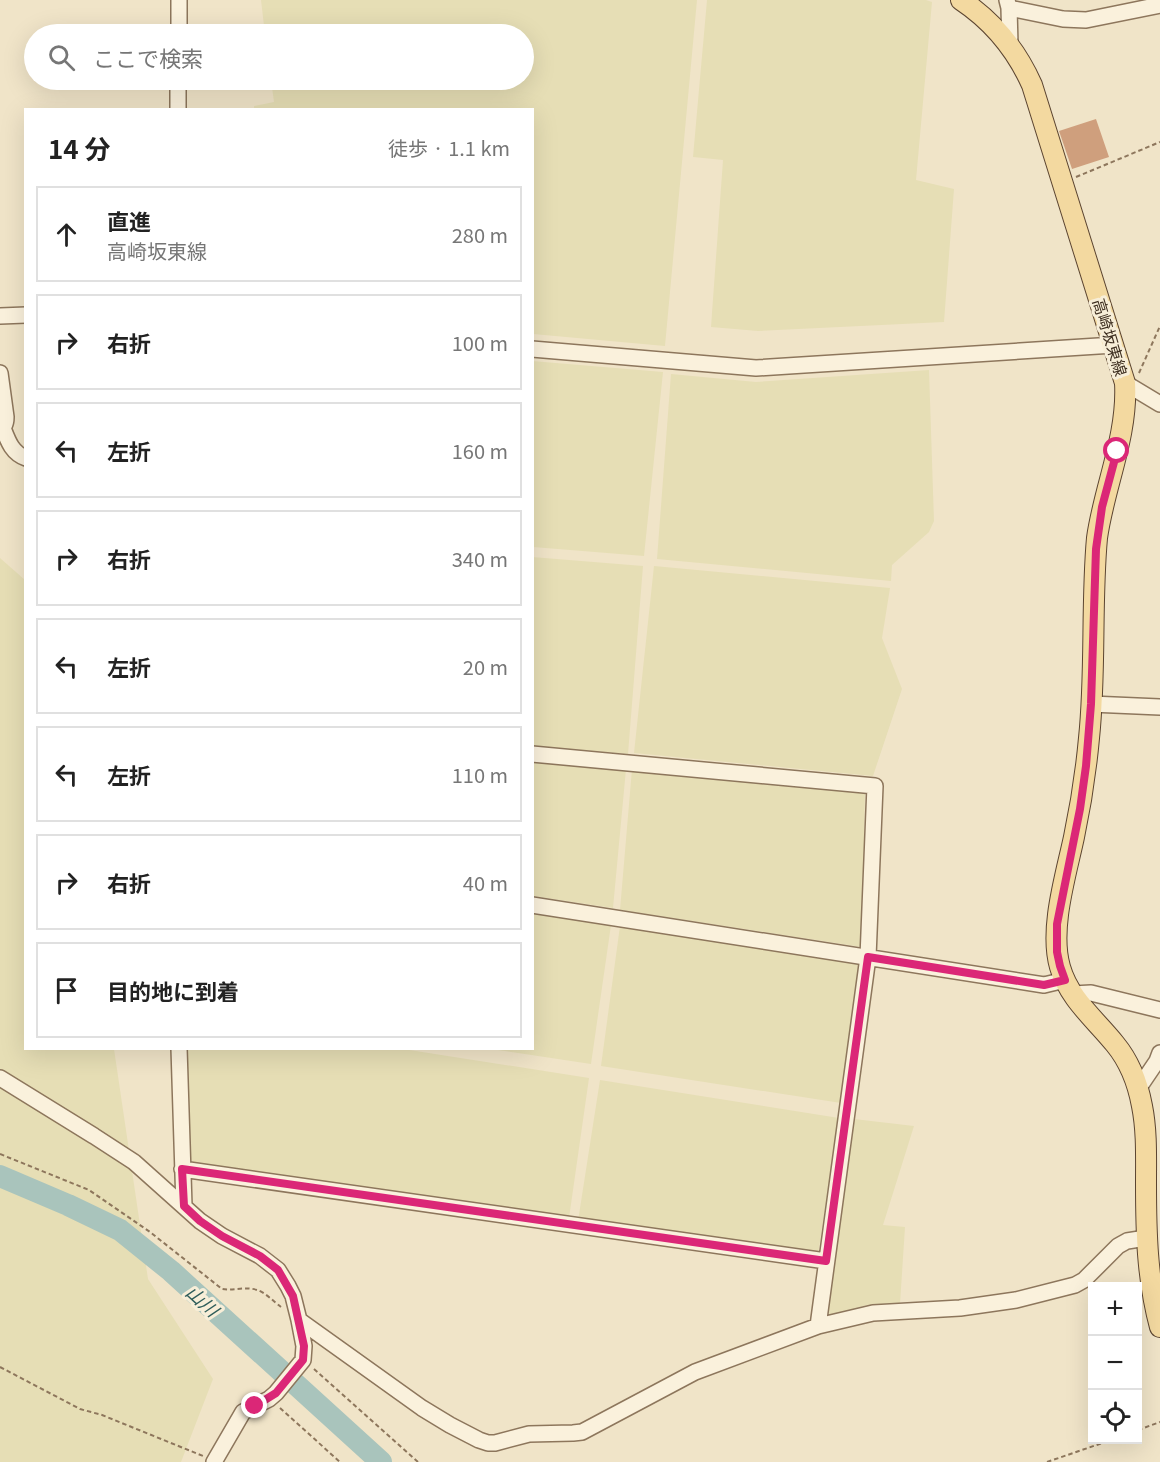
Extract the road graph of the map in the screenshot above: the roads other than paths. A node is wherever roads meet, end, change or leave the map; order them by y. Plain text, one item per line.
1 (180, 0) edge
2 (960, 0) edge
3 (1008, 4) edge
4 (1160, 5) edge
5 (179, 24) edge
6 (1010, 45) junction
7 (178, 90) edge
8 (177, 108) edge
9 (24, 315) edge
10 (0, 316) edge
11 (1114, 345) junction
12 (534, 349) edge
13 (0, 373) edge
14 (1125, 383) junction
15 (1160, 404) edge
16 (2, 429) edge
17 (24, 457) edge
18 (1091, 704) junction
19 (1160, 707) edge
20 (534, 754) edge
21 (534, 905) edge
22 (868, 957) junction
23 (1069, 987) junction
24 (1160, 1010) edge
25 (179, 1050) edge
26 (1160, 1053) edge
27 (0, 1078) edge
28 (1138, 1089) junction
29 (1153, 1160) edge
30 (182, 1169) junction
31 (184, 1206) junction
32 (1151, 1239) edge
33 (826, 1261) junction
34 (299, 1320) junction
35 (818, 1326) junction
36 (1160, 1327) edge
37 (214, 1462) edge

1 - 5 street
2 - 6 main road, 高崎坂東線
3 - 4 street
3 - 6 street
6 - 11 main road, 高崎坂東線
7 - 8 street
9 - 10 street
11 - 12 street
11 - 14 main road, 高崎坂東線
13 - 16 street
14 - 15 street
14 - 18 main road, 高崎坂東線
16 - 17 street
18 - 19 street
18 - 23 main road, 高崎坂東線
20 - 22 street
21 - 22 street
22 - 23 street
22 - 33 street
23 - 24 street
23 - 28 main road, 高崎坂東線
25 - 30 street
26 - 28 street
27 - 31 street
28 - 29 main road, 高崎坂東線
29 - 32 main road, 高崎坂東線
30 - 31 street
30 - 33 street
31 - 34 street
32 - 35 street
32 - 36 main road, 高崎坂東線
33 - 35 street
34 - 35 street
34 - 37 street

